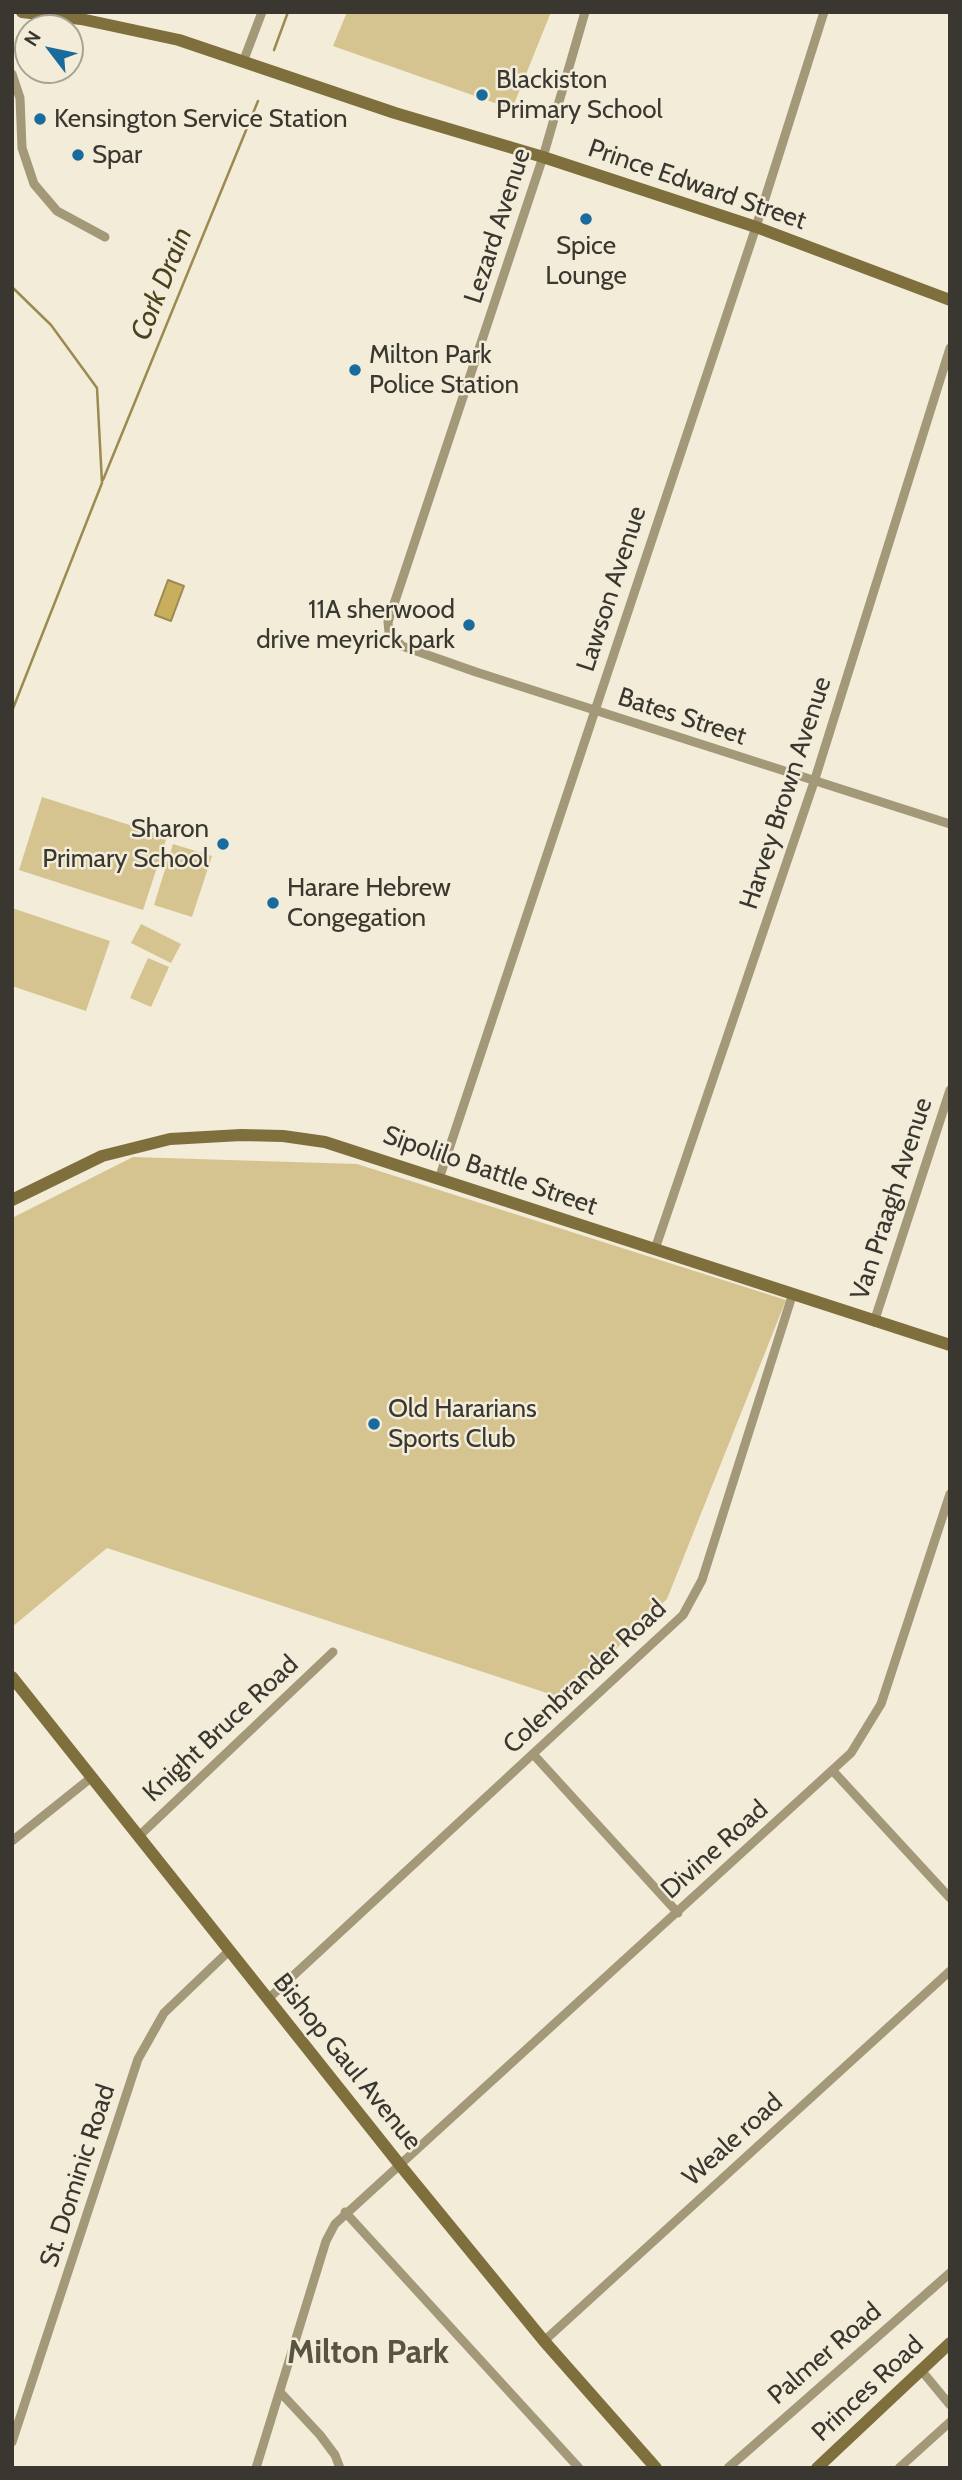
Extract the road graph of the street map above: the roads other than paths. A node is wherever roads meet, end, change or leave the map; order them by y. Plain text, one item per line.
1 (22, 12) edge
2 (262, 12) edge
3 (585, 12) edge
4 (824, 12) edge
5 (243, 62) junction
6 (12, 74) edge
7 (543, 157) junction
8 (756, 227) junction
9 (105, 237) dead end
10 (950, 300) edge
11 (950, 348) edge
12 (402, 646) joint
13 (595, 710) junction
14 (814, 782) junction
15 (950, 824) edge
16 (950, 1090) edge
17 (439, 1179) junction
18 (12, 1200) edge
19 (654, 1249) junction
20 (792, 1296) junction
21 (874, 1322) junction
22 (950, 1345) edge
23 (950, 1494) edge
24 (333, 1652) dead end
25 (12, 1677) edge
26 (533, 1754) junction
27 (833, 1771) junction
28 (92, 1777) junction
29 (139, 1836) junction
30 (12, 1841) edge
31 (950, 1898) edge
32 (678, 1913) junction
33 (230, 1950) junction
34 (950, 1971) edge
35 (268, 1999) junction
36 (400, 2165) junction
37 (345, 2212) junction
38 (950, 2273) edge
39 (544, 2341) junction
40 (950, 2343) edge
41 (921, 2370) junction
42 (281, 2392) junction
43 (950, 2405) edge
44 (950, 2422) edge
45 (12, 2442) edge
46 (256, 2468) edge
47 (340, 2468) edge
48 (579, 2468) edge
49 (656, 2468) edge
50 (728, 2468) edge
51 (817, 2468) edge
52 (899, 2468) edge

1 - 5 main road, Prince Edward Street
2 - 5 street
3 - 7 street, Lezard Avenue
4 - 8 street, Lawson Avenue
5 - 7 main road, Prince Edward Street
6 - 9 street
7 - 8 main road, Prince Edward Street
7 - 12 street, Lezard Avenue
8 - 10 main road, Prince Edward Street
8 - 13 street, Lawson Avenue
11 - 14 street, Harvey Brown Avenue
12 - 13 street, Bates Street
13 - 14 street, Bates Street
13 - 17 street, Lawson Avenue
14 - 15 street, Bates Street
14 - 19 street, Harvey Brown Avenue
16 - 21 street, Van Praagh Avenue
17 - 18 main road, Sipolilo Battle Street
17 - 19 main road, Sipolilo Battle Street
19 - 20 main road, Sipolilo Battle Street
20 - 21 main road, Sipolilo Battle Street
20 - 26 street, Colenbrander Road
21 - 22 main road, Sipolilo Battle Street
23 - 27 street, Divine Road
24 - 29 street, Knight Bruce Road
25 - 28 main road, Bishop Gaul Avenue
26 - 32 street
26 - 35 street, Colenbrander Road
27 - 31 street
27 - 32 street, Divine Road
28 - 29 main road, Bishop Gaul Avenue
28 - 30 street
29 - 33 main road, Bishop Gaul Avenue
32 - 36 street, Divine Road
33 - 35 main road, Bishop Gaul Avenue
33 - 45 street, St. Dominic Road
34 - 39 street, Weale road
35 - 36 main road, Bishop Gaul Avenue
36 - 37 street, Divine Road
36 - 39 main road, Bishop Gaul Avenue
37 - 42 street, Divine Road
37 - 48 street
38 - 50 street, Palmer Road
39 - 49 main road, Bishop Gaul Avenue
40 - 41 main road, Princes Road
41 - 43 street
41 - 51 main road, Princes Road
42 - 46 street, Divine Road
42 - 47 street
44 - 52 street

